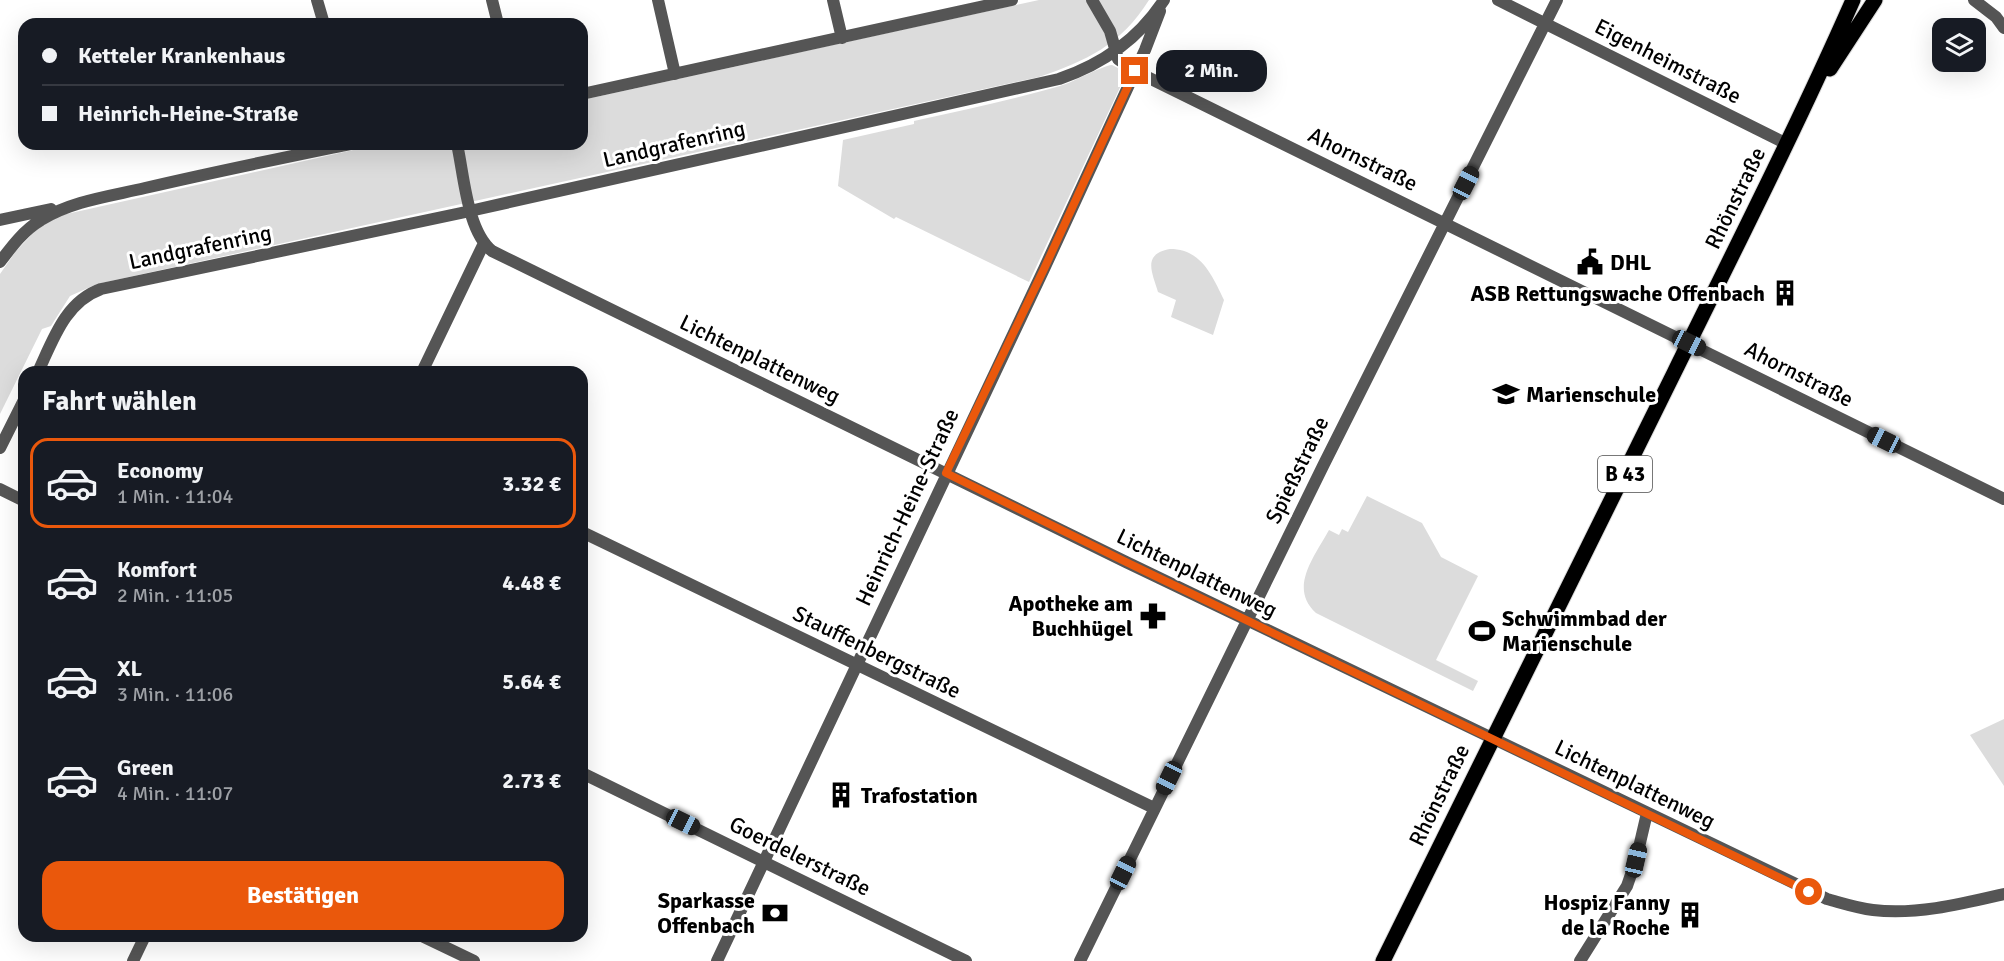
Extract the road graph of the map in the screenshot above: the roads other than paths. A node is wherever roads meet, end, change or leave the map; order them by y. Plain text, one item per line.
1 (317, 0) edge
2 (492, 0) edge
3 (658, 0) edge
4 (832, 0) edge
5 (1012, 0) edge
6 (1092, 0) edge
7 (1498, 0) edge
8 (1557, 0) edge
9 (1853, 0) edge
10 (1875, 0) edge
11 (1974, 0) edge
12 (1163, 2) edge
13 (322, 18) edge
14 (496, 18) edge
15 (1545, 23) junction
16 (2004, 28) edge
17 (842, 38) junction
18 (1116, 52) junction
19 (1135, 71) junction
20 (675, 74) junction
21 (588, 93) edge
22 (1808, 101) junction
23 (1787, 144) junction
24 (323, 150) edge
25 (458, 150) edge
26 (90, 201) junction
27 (471, 211) junction
28 (0, 220) edge
29 (1446, 223) junction
30 (484, 243) junction
31 (0, 262) edge
32 (1689, 343) junction
33 (41, 366) edge
34 (425, 366) edge
35 (18, 412) edge
36 (0, 448) edge
37 (946, 473) junction
38 (0, 489) edge
39 (18, 498) edge
40 (2004, 499) edge
41 (588, 535) edge
42 (1246, 620) junction
43 (855, 665) junction
44 (1493, 738) junction
45 (588, 776) edge
46 (1154, 808) junction
47 (1647, 813) junction
48 (764, 861) junction
49 (2004, 894) edge
50 (142, 942) edge
51 (434, 942) edge
52 (133, 961) edge
53 (474, 961) edge
54 (717, 961) edge
55 (966, 961) edge
56 (1080, 961) edge
57 (1383, 961) edge
58 (1580, 961) edge

1 - 13 street
2 - 14 street
3 - 20 street
4 - 17 street
5 - 17 street
6 - 18 street, Ahornstraße
7 - 15 street, Eigenheimstraße
8 - 15 street, Spießstraße
9 - 22 main road, Rhönstraße / B 43
10 - 22 main road, Rhönstraße / B 43
11 - 16 street
12 - 18 street, Landgrafenring
12 - 19 street, Landgrafenring
15 - 23 street, Eigenheimstraße
15 - 29 street, Spießstraße
17 - 20 street
18 - 19 street, Ahornstraße
18 - 27 street, Landgrafenring
19 - 29 street, Ahornstraße
19 - 37 street, Heinrich-Heine-Straße
20 - 21 street
22 - 23 main road, Rhönstraße / B 43
23 - 32 main road, Rhönstraße / B 43
24 - 26 street
25 - 27 street
26 - 28 street
26 - 31 street
27 - 30 street
27 - 33 street, Landgrafenring
29 - 32 street, Ahornstraße
29 - 42 street, Spießstraße
30 - 34 street
30 - 37 street, Lichtenplattenweg
32 - 40 street, Ahornstraße
32 - 44 main road, Rhönstraße / B 43
35 - 36 street
37 - 42 street, Lichtenplattenweg
37 - 43 street, Heinrich-Heine-Straße
38 - 39 street
41 - 43 street, Stauffenbergstraße
42 - 44 street, Lichtenplattenweg
42 - 46 street, Spießstraße
43 - 46 street, Stauffenbergstraße
43 - 48 street, Heinrich-Heine-Straße
44 - 47 street, Lichtenplattenweg
44 - 57 main road, Rhönstraße / B 43
45 - 48 street, Goerdelerstraße
46 - 56 street, Spießstraße
47 - 49 street, Lichtenplattenweg
47 - 58 street
48 - 54 street, Heinrich-Heine-Straße
48 - 55 street, Goerdelerstraße
50 - 52 street
51 - 53 street

